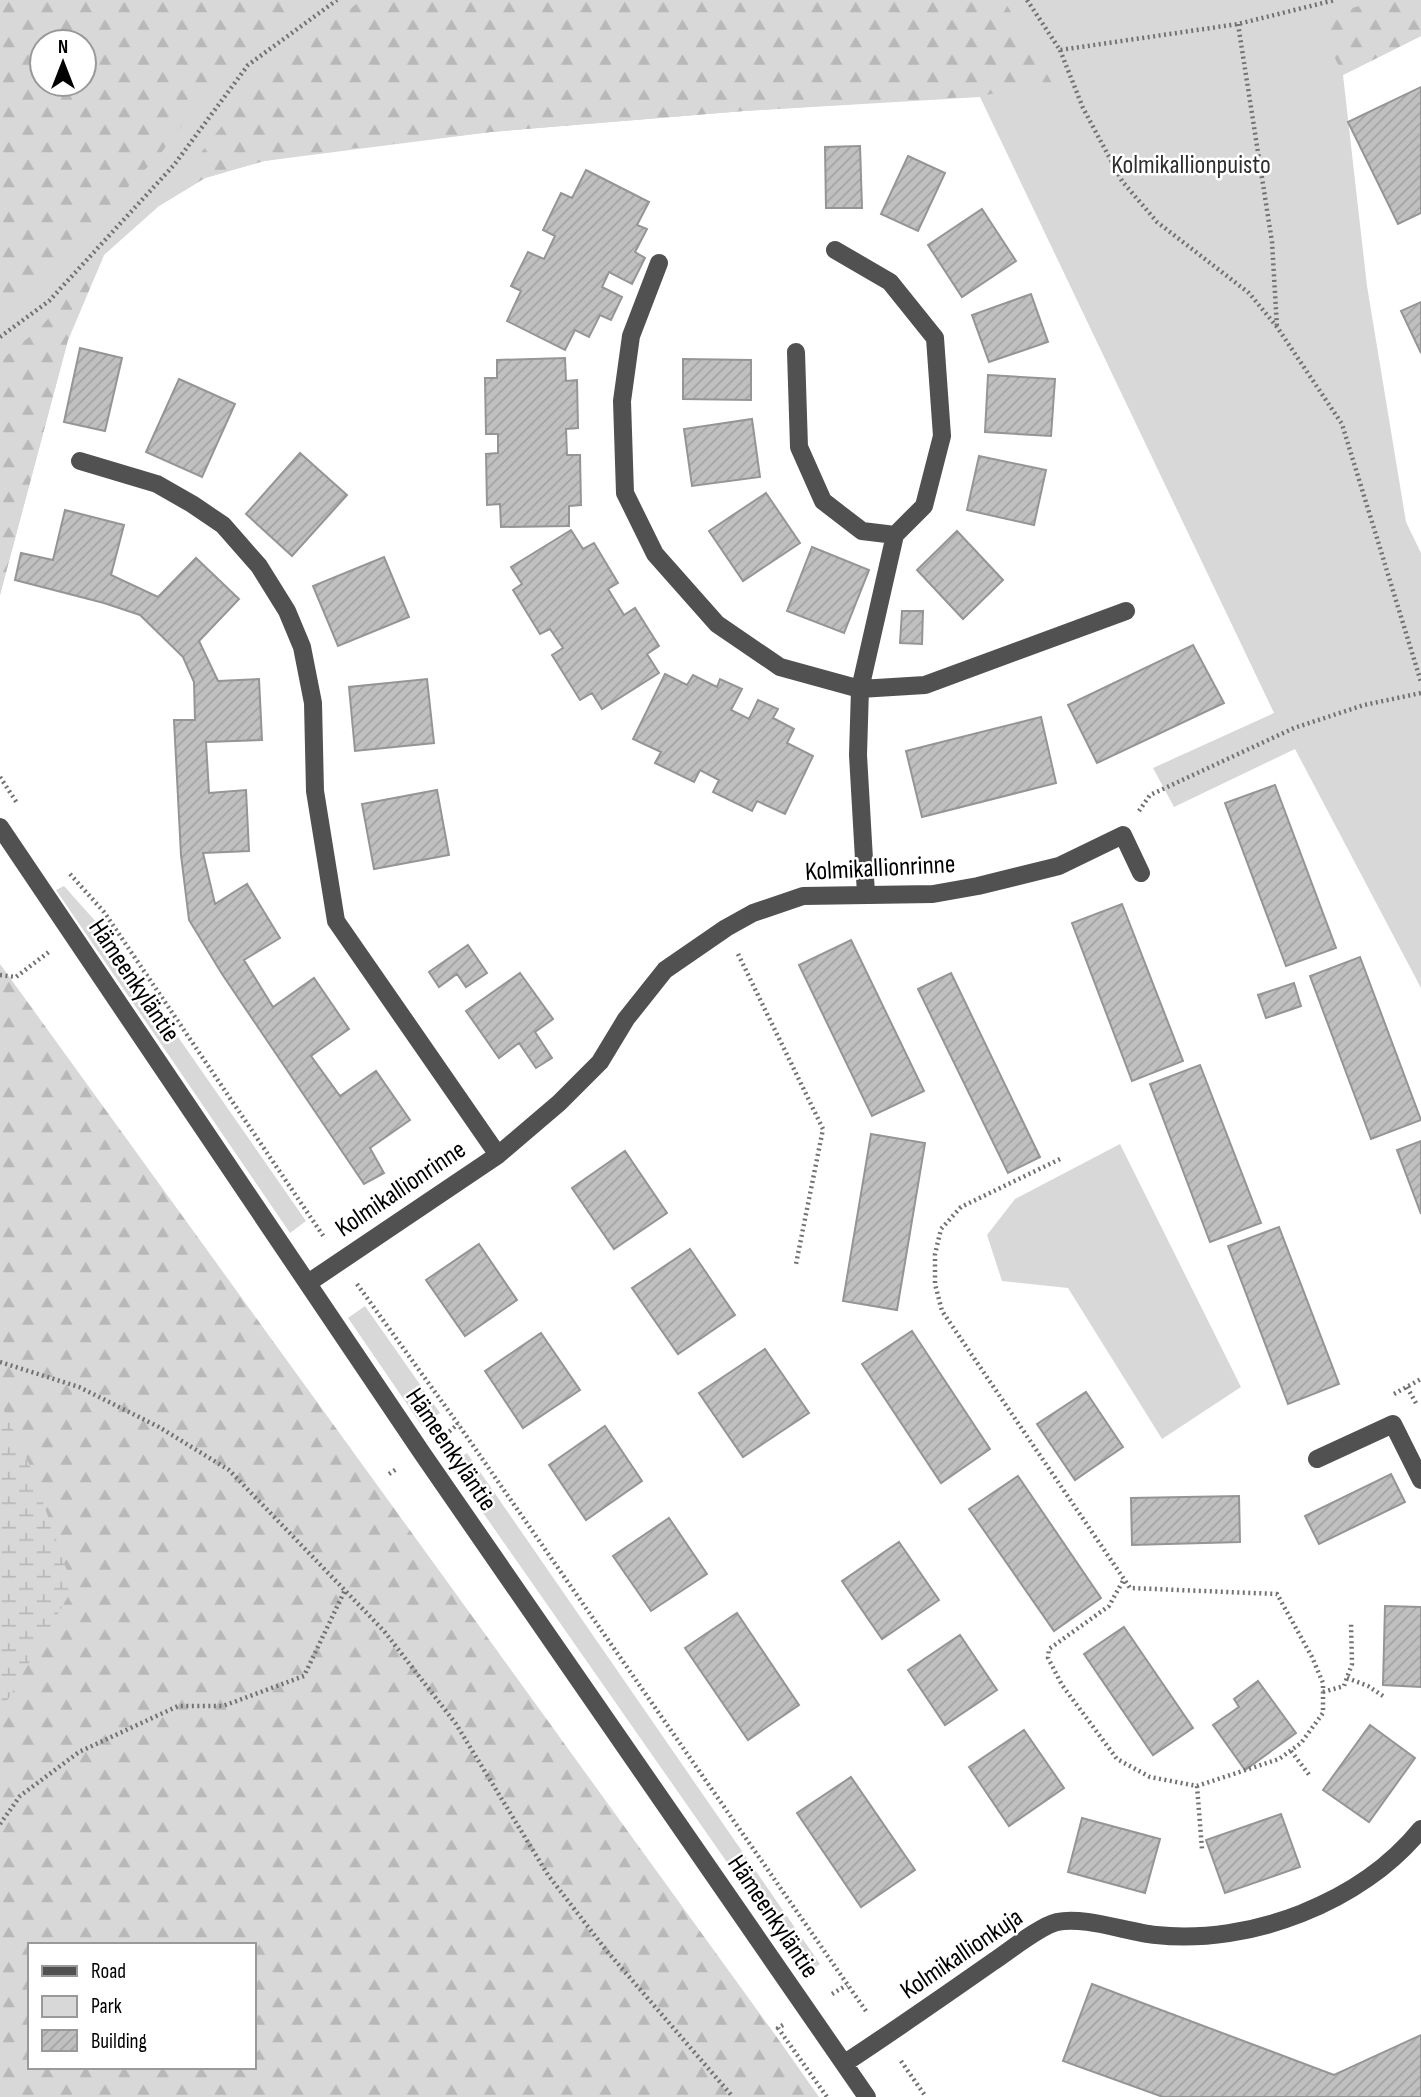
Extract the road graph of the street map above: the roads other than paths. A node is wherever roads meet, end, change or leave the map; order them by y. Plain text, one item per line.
1 (835, 250) dead end
2 (659, 263) dead end
3 (796, 352) dead end
4 (80, 461) dead end
5 (895, 535) junction
6 (1126, 611) dead end
7 (860, 689) junction
8 (0, 827) edge
9 (1141, 873) dead end
10 (866, 894) junction
11 (498, 1155) junction
12 (308, 1283) junction
13 (1317, 1459) dead end
14 (1421, 1480) edge
15 (1421, 1829) edge
16 (845, 2063) junction
17 (867, 2097) edge

1 - 5 street
2 - 7 street
3 - 5 street
4 - 11 street
5 - 7 street
6 - 7 street
7 - 10 street
8 - 12 street, Hämeenkyläntie
9 - 10 street, Kolmikallionrinne
10 - 11 street, Kolmikallionrinne
11 - 12 street, Kolmikallionrinne
12 - 16 street, Hämeenkyläntie
13 - 14 street
15 - 16 street, Kolmikallionkuja
16 - 17 street, Hämeenkyläntie

